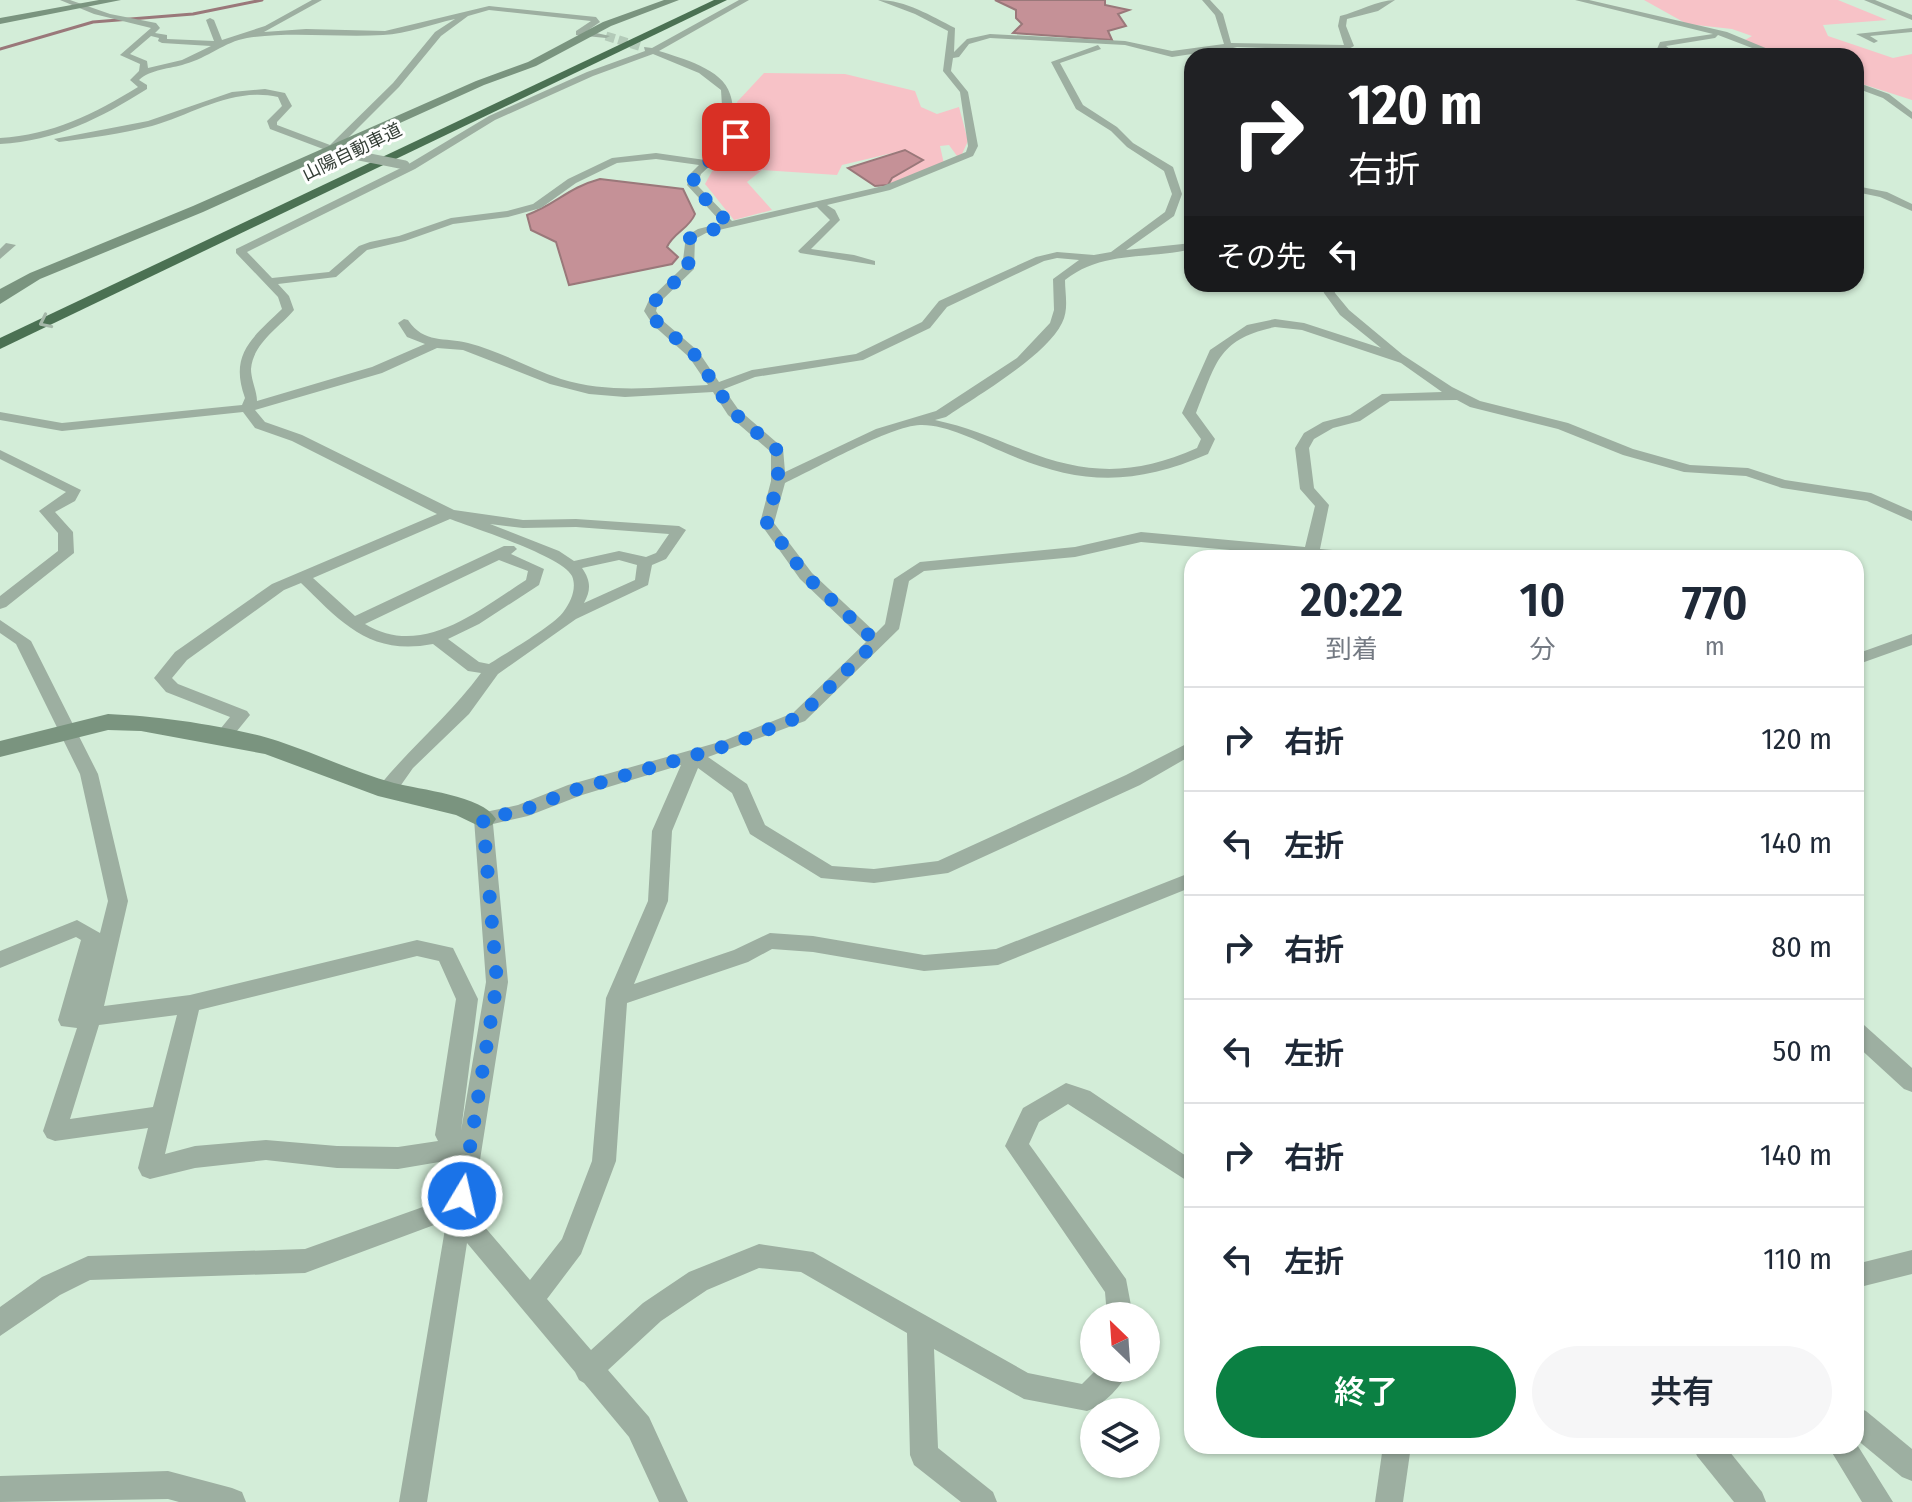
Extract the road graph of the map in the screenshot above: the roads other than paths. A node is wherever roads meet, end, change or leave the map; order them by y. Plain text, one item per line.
1 (64, 0) edge
2 (116, 0) edge
3 (318, 0) edge
4 (674, 0) edge
5 (703, 0) edge
6 (722, 0) edge
7 (745, 0) edge
8 (882, 0) edge
9 (1206, 0) edge
10 (1391, 0) edge
11 (1579, 0) edge
12 (1868, 0) edge
13 (472, 5) edge
14 (79, 7) junction
15 (1912, 18) edge
16 (210, 20) dead end
17 (0, 21) edge
18 (1912, 30) edge
19 (151, 34) junction
20 (1724, 34) junction
21 (588, 35) junction
22 (242, 36) junction
23 (606, 36) tunnel mouth
24 (1874, 41) dead end
25 (1111, 43) junction
26 (219, 44) junction
27 (642, 47) tunnel mouth
28 (1229, 48) edge
29 (1345, 48) edge
30 (1661, 48) edge
31 (1760, 48) edge
32 (653, 51) junction
33 (1184, 53) edge
34 (947, 55) junction
35 (143, 72) junction
36 (1864, 88) edge
37 (1912, 116) edge
38 (39, 140) junction
39 (0, 141) edge
40 (335, 151) junction
41 (705, 163) junction
42 (408, 166) junction
43 (1864, 190) edge
44 (819, 204) junction
45 (1912, 208) edge
46 (729, 224) junction
47 (10, 245) dead end
48 (1184, 249) edge
49 (1116, 252) junction
50 (0, 256) edge
51 (1091, 258) junction
52 (871, 263) dead end
53 (269, 282) junction
54 (1327, 292) edge
55 (0, 299) edge
56 (404, 323) dead end
57 (2, 336) edge
58 (435, 344) junction
59 (1405, 360) junction
60 (716, 388) junction
61 (1459, 396) junction
62 (247, 408) junction
63 (0, 416) edge
64 (922, 421) junction
65 (0, 454) edge
66 (778, 481) junction
67 (449, 514) junction
68 (1912, 517) edge
69 (522, 542) junction
70 (1312, 550) joint
71 (504, 556) junction
72 (645, 563) junction
73 (573, 566) junction
74 (304, 577) junction
75 (0, 604) edge
76 (570, 616) junction
77 (354, 623) junction
78 (0, 625) edge
79 (1912, 639) edge
80 (438, 640) junction
81 (876, 642) junction
82 (1864, 657) edge
83 (492, 670) junction
84 (71, 732) junction
85 (222, 738) junction
86 (0, 749) edge
87 (1184, 751) edge
88 (694, 756) junction
89 (387, 790) junction
90 (483, 819) junction
91 (1184, 882) edge
92 (0, 960) edge
93 (617, 998) junction
94 (190, 1004) junction
95 (91, 1017) junction
96 (1864, 1038) edge
97 (1912, 1082) edge
98 (163, 1116) junction
99 (471, 1146) junction
100 (1184, 1168) edge
101 (458, 1222) junction
102 (1912, 1262) edge
103 (1864, 1274) edge
104 (530, 1301) junction
105 (1118, 1302) edge
106 (0, 1323) edge
107 (920, 1324) junction
108 (588, 1371) junction
109 (1103, 1382) edge
110 (1864, 1428) edge
111 (1396, 1454) edge
112 (1713, 1454) edge
113 (1847, 1454) edge
114 (1912, 1467) edge
115 (0, 1490) edge
116 (232, 1502) edge
117 (413, 1502) edge
118 (674, 1502) edge
119 (983, 1502) edge
120 (1389, 1502) edge
121 (1752, 1502) edge
122 (1879, 1502) edge

1 - 14 street
2 - 14 street
3 - 22 street
4 - 21 street
5 - 57 highway, 山陽自動車道
6 -> 57 highway, 山陽自動車道
7 - 32 street
8 - 34 street
9 - 28 street
10 - 29 street
11 - 20 street
12 - 15 street
13 - 21 street
13 - 22 street
13 - 40 street
14 - 17 street
14 - 19 street
16 - 26 street
18 - 24 street
19 - 26 street
19 - 35 street
20 - 30 street
20 - 31 street
21 - 23 street
21 - 40 street
22 - 26 street
25 - 33 street
25 - 34 street
25 - 49 street
26 - 35 street
27 - 32 street
32 - 41 street
32 - 42 street
34 - 44 street
35 - 38 street
36 - 37 street
38 - 39 street
38 - 40 street
40 - 42 street, bridge
40 - 55 street
41 - 46 street
41 - 53 street
42 - 53 street
43 - 45 street
44 - 46 street
44 - 52 street
46 - 60 street
47 - 50 street
48 - 49 street
49 - 51 street
51 - 60 street
51 - 64 street
53 - 62 street
54 - 59 street
56 - 58 street
58 - 60 street
58 - 62 street
59 - 61 street
59 - 64 street
60 - 66 street
61 - 68 street
61 - 70 street
62 - 63 street
62 - 67 street
64 - 66 street
65 - 75 street
66 - 81 street
67 - 69 street
67 - 72 street
67 - 74 street
69 - 71 street
69 - 73 street
70 - 81 street
71 - 77 street
71 - 80 street
72 - 73 street
72 - 76 street
73 - 76 street
74 - 77 street
74 - 85 street
76 - 83 street
77 - 80 street
78 - 84 street
79 - 82 street
80 - 83 street
81 - 88 street
83 - 89 street
84 - 85 street
84 - 86 street
84 - 95 street
85 - 89 street
87 - 88 street
88 - 90 street
88 - 93 street
89 - 90 street
90 - 99 street
91 - 93 street
92 - 95 street
93 - 104 street
94 - 95 street
94 - 98 street
94 - 99 street
95 - 98 street
96 - 97 street
98 - 99 street
99 - 101 street
100 - 105 street
101 - 104 street
101 - 106 street
101 - 117 street
102 - 103 street
104 - 108 street
107 - 108 street
107 - 109 street
107 - 119 street
108 - 118 street
110 - 114 street
111 - 120 street
112 - 121 street
113 - 122 street
115 - 116 street

